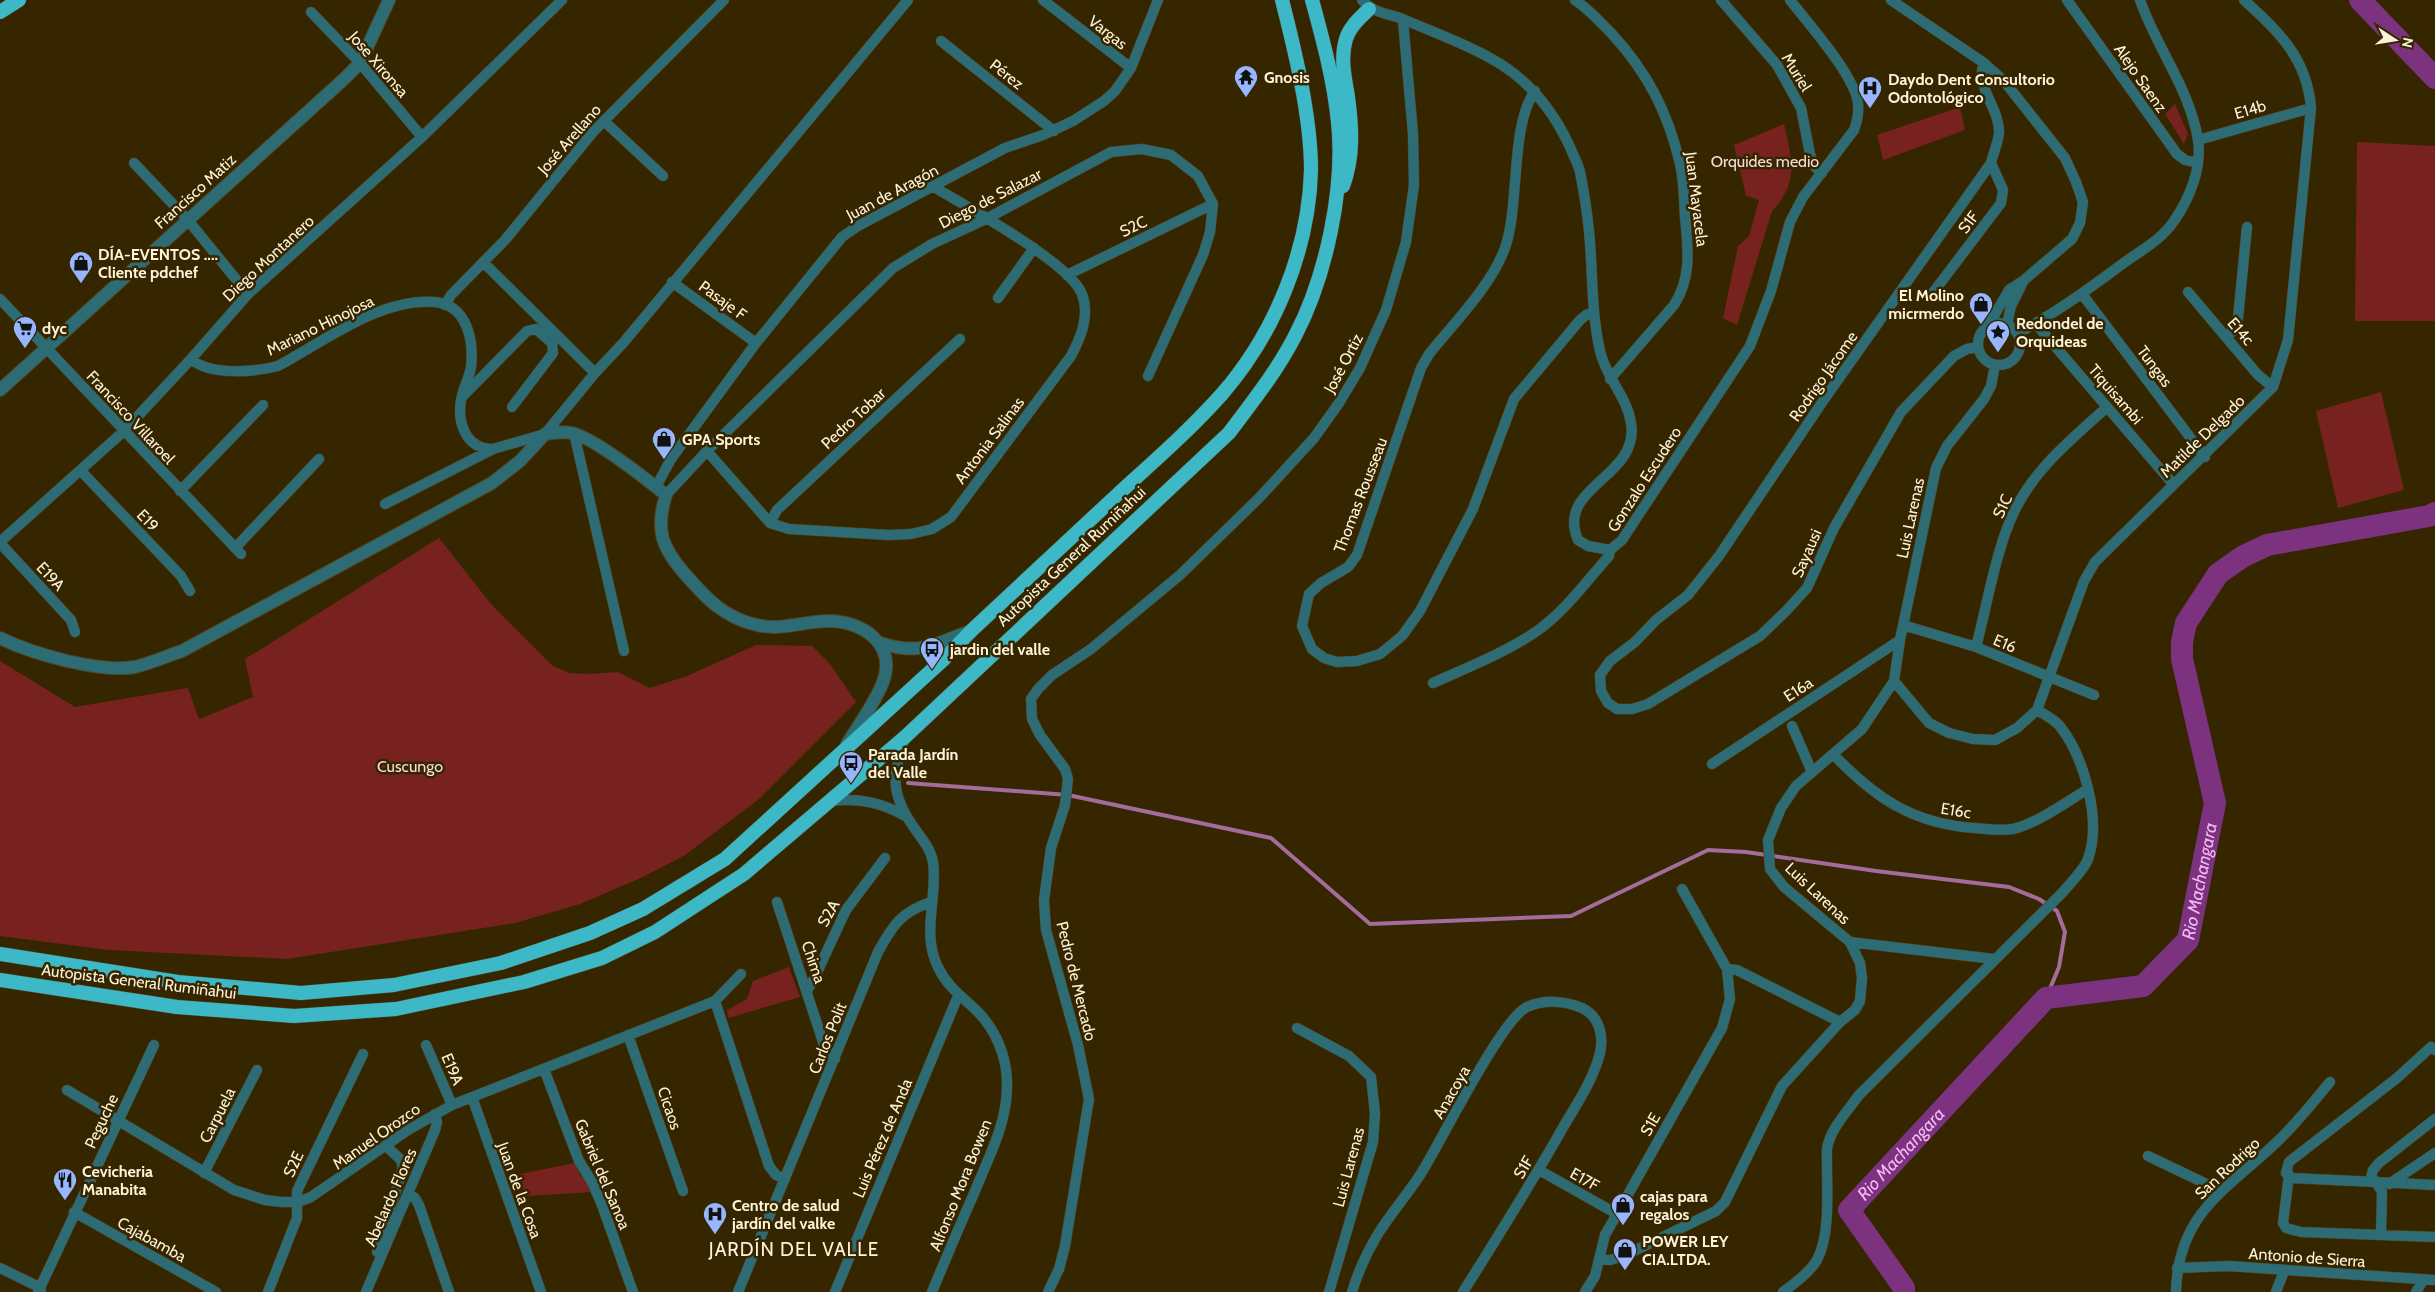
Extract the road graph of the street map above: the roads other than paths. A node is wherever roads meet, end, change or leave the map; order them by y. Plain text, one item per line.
1 (19, 0) edge
2 (389, 0) edge
3 (562, 0) edge
4 (724, 0) edge
5 (908, 0) edge
6 (1043, 0) edge
7 (1158, 0) edge
8 (1282, 0) edge
9 (1312, 0) edge
10 (1576, 0) edge
11 (1721, 0) edge
12 (1790, 0) edge
13 (1891, 0) edge
14 (2066, 0) edge
15 (2140, 0) edge
16 (2244, 0) edge
17 (1366, 4) edge
18 (0, 12) edge
19 (311, 12) dead end
20 (1404, 20) junction
21 (941, 41) dead end
22 (360, 63) junction
23 (1984, 63) junction
24 (1131, 68) junction
25 (1535, 91) junction
26 (2311, 108) junction
27 (604, 121) junction
28 (1054, 131) junction
29 (422, 137) junction
30 (2198, 140) junction
31 (134, 163) dead end
32 (1990, 163) junction
33 (2198, 163) junction
34 (1822, 173) junction
35 (663, 176) dead end
36 (934, 187) junction
37 (1213, 204) junction
38 (1335, 207) junction
39 (986, 219) junction
40 (187, 220) junction
41 (2247, 227) dead end
42 (1034, 248) junction
43 (484, 262) junction
44 (1067, 275) junction
45 (2023, 281) junction
46 (672, 282) junction
47 (2188, 292) dead end
48 (248, 294) junction
49 (1932, 294) dead end
50 (2082, 294) junction
51 (998, 298) dead end
52 (0, 299) edge
53 (444, 305) junction
54 (1592, 313) junction
55 (2007, 324) junction
56 (2036, 324) junction
57 (1988, 326) junction
58 (2018, 333) junction
59 (2226, 337) junction
60 (960, 339) dead end
61 (756, 343) junction
62 (46, 348) junction
63 (1978, 348) junction
64 (192, 359) junction
65 (1995, 365) junction
66 (596, 373) junction
67 (1148, 376) dead end
68 (1610, 379) junction
69 (2273, 387) junction
70 (0, 390) edge
71 (461, 399) junction
72 (263, 406) dead end
73 (512, 407) dead end
74 (2107, 407) junction
75 (124, 431) junction
76 (545, 434) junction
77 (574, 434) junction
78 (493, 449) junction
79 (707, 451) junction
80 (2205, 457) junction
81 (319, 459) dead end
82 (81, 471) junction
83 (2173, 484) junction
84 (180, 491) junction
85 (661, 491) junction
86 (385, 504) dead end
87 (770, 523) junction
88 (0, 542) edge
89 (1610, 550) junction
90 (190, 591) dead end
91 (1903, 625) junction
92 (971, 630) junction
93 (75, 632) dead end
94 (1110, 633) joint
95 (0, 638) edge
96 (1900, 640) junction
97 (880, 643) junction
98 (1976, 647) junction
99 (624, 651) dead end
100 (1600, 675) joint
101 (2049, 678) junction
102 (1894, 681) junction
103 (1433, 683) dead end
104 (2094, 694) dead end
105 (2037, 710) junction
106 (1792, 726) dead end
107 (905, 737) junction
108 (846, 747) junction
109 (1833, 754) junction
110 (1712, 764) dead end
111 (1812, 772) junction
112 (2088, 789) junction
113 (830, 801) junction
114 (906, 817) junction
115 (884, 858) dead end
116 (1682, 889) dead end
117 (777, 902) dead end
118 (932, 902) junction
119 (1850, 942) junction
120 (0, 954) edge
121 (1994, 959) junction
122 (1727, 969) junction
123 (741, 974) dead end
124 (0, 980) edge
125 (808, 989) junction
126 (958, 996) junction
127 (715, 1001) junction
128 (1840, 1022) junction
129 (1297, 1028) dead end
130 (628, 1034) junction
131 (154, 1045) dead end
132 (426, 1045) dead end
133 (2435, 1050) edge
134 (1600, 1053) joint
135 (363, 1054) dead end
136 (834, 1059) junction
137 (544, 1069) junction
138 (257, 1070) dead end
139 (2330, 1082) dead end
140 (67, 1090) dead end
141 (472, 1097) junction
142 (452, 1105) junction
143 (436, 1114) junction
144 (2435, 1119) edge
145 (119, 1120) junction
146 (386, 1146) junction
147 (2435, 1153) edge
148 (2148, 1156) dead end
149 (1539, 1170) junction
150 (204, 1173) junction
151 (2289, 1176) junction
152 (785, 1179) junction
153 (2376, 1182) junction
154 (2389, 1184) junction
155 (2435, 1185) edge
156 (683, 1190) dead end
157 (2220, 1191) junction
158 (408, 1195) junction
159 (298, 1202) junction
160 (74, 1212) junction
161 (1616, 1214) junction
162 (2381, 1235) junction
163 (2435, 1237) edge
164 (1599, 1260) junction
165 (0, 1268) edge
166 (2177, 1268) junction
167 (2284, 1271) junction
168 (372, 1275) junction
169 (2424, 1280) junction
170 (2435, 1280) edge
171 (40, 1290) edge
172 (216, 1292) edge
173 (268, 1292) edge
174 (366, 1292) edge
175 (449, 1292) edge
176 (541, 1292) edge
177 (633, 1292) edge
178 (738, 1292) edge
179 (835, 1292) edge
180 (932, 1292) edge
181 (1048, 1292) edge
182 (1329, 1292) edge
183 (1352, 1292) edge
184 (1463, 1292) edge
185 (1585, 1292) edge
186 (1784, 1292) edge
187 (2176, 1292) edge
188 (2276, 1292) edge
189 (2416, 1292) edge

1 - 18 highway
2 - 22 street, Francisco Matiz
3 - 29 street, Diego Montanero
4 - 27 street, José Arellano
5 - 46 street
6 - 24 street, Vargas
7 - 24 street, Juan de Aragón
8 - 92 highway, Autopista General Rumiñahui
9 - 38 highway, Autopista General Rumiñahui
10 - 68 street, Juan Mayacela
11 - 34 street, Muriel
12 - 34 street, Gonzalo Escudero
13 - 23 street
14 - 33 street, Alejo Saenz
15 - 30 street
16 - 26 street, Matilde Delgado
17 - 20 street, Gonzalo Escudero
17 - 38 highway
19 - 22 street, Jose Xironsa
20 - 25 street, Gonzalo Escudero
20 - 94 street, José Ortiz
21 - 28 street, Pérez
22 - 29 street, Jose Xironsa
22 - 40 street, Francisco Matiz
23 - 32 street, Rodrigo Jácome
23 - 45 street
24 - 28 street, Juan de Aragón
25 - 54 street, Gonzalo Escudero
25 - 54 street, Thomas Rousseau
26 - 30 street, E14b
26 - 69 street, Matilde Delgado
27 - 35 street
27 - 43 street, José Arellano
28 - 36 street, Juan de Aragón
29 - 48 street, Diego Montanero
30 - 33 street
31 - 40 street
32 - 49 street, S1F
32 - 100 street, Rodrigo Jácome
33 - 50 street
34 - 89 street, Gonzalo Escudero
36 - 39 street, Antonia Salinas
36 - 61 street, Juan de Aragón
37 - 39 street, Diego de Salazar
37 - 44 street, S2C
37 - 67 street
38 - 107 highway, Autopista General Rumiñahui
39 - 42 street, Antonia Salinas
39 - 79 street, Diego de Salazar
40 - 48 street
40 - 62 street, Francisco Matiz
41 - 59 street
42 - 44 street, Antonia Salinas
42 - 51 street
43 - 53 street, José Arellano
43 - 66 street
44 - 87 street, Antonia Salinas
45 - 55 street
45 - 57 street
46 - 61 street, Pasaje F
46 - 66 street
47 - 59 street, E14c
48 - 64 street, Diego Montanero
50 - 56 street
50 - 80 street, Tungas
52 - 62 street, Francisco Villaroel
53 - 64 street, Mariano Hinojosa
53 - 71 street
54 - 68 street, Gonzalo Escudero
55 - 57 street
55 - 58 street
56 - 58 street
56 - 74 street, Tiquisambi
57 - 63 street
58 - 65 street
59 - 69 street, E14c
60 - 87 street, Pedro Tobar
61 - 85 street, Juan de Aragón
62 - 70 street, Francisco Matiz
62 - 75 street, Francisco Villaroel
63 - 65 street
63 - 100 street, Sayausi
64 - 75 street, Diego Montanero
65 - 91 street, Luis Larenas
66 - 76 street
68 - 89 street, Gonzalo Escudero
69 - 80 street, Matilde Delgado
71 - 73 street
71 - 78 street
72 - 84 street
74 - 83 street, Tiquisambi
74 - 98 street, S1C
75 - 82 street, Diego Montanero
75 - 84 street, Francisco Villaroel
76 - 77 street
76 - 78 street
76 - 95 street
77 - 85 street
77 - 99 street
78 - 86 street
79 - 85 street, Diego de Salazar
79 - 87 street
80 - 83 street, Matilde Delgado
81 - 84 street, Francisco Villaroel
82 - 88 street, Diego Montanero
82 - 90 street, E19
83 - 101 street, Matilde Delgado
85 - 97 street
88 - 93 street, E19A
89 - 103 street
91 - 96 street, Luis Larenas
91 - 98 street, E16
92 - 97 street
92 - 108 highway, Autopista General Rumiñahui
94 - 181 street, Pedro de Mercado
96 - 102 street, Luis Larenas
96 - 110 street, E16a
97 - 108 street
98 - 101 street, E16
101 - 104 street, E16
101 - 105 street, Matilde Delgado
102 - 105 street, Matilde Delgado
102 - 109 street, Luis Larenas
105 - 112 street
106 - 111 street
107 - 113 highway, Autopista General Rumiñahui
107 - 114 street
108 - 120 highway, Autopista General Rumiñahui
109 - 111 street, Luis Larenas
109 - 112 street, E16c
111 - 119 street, Luis Larenas
112 - 121 street
113 - 114 street
113 - 124 highway, Autopista General Rumiñahui
114 - 118 street
115 - 125 street, S2A
116 - 122 street
117 - 125 street, Chima
118 - 126 street, Alfonso Mora Bowen
118 - 136 street, Carlos Polit
119 - 121 street
119 - 128 street, Luis Larenas
121 - 186 street
122 - 128 street
122 - 161 street, S1E
123 - 127 street, Manuel Orozco
125 - 136 street, Chima
126 - 179 street, Luis Pérez de Anda
126 - 180 street, Alfonso Mora Bowen
127 - 130 street, Manuel Orozco
127 - 152 street
128 - 164 street, Luis Larenas
129 - 182 street, Luis Larenas
130 - 137 street, Manuel Orozco
130 - 156 street, Cicaos
131 - 145 street, Peguche
132 - 142 street, E19A
133 - 151 street
134 - 149 street, S1F
134 - 183 street, Anacoya
135 - 159 street, S2E
136 - 152 street, Carlos Polit
137 - 141 street, Manuel Orozco
137 - 177 street, Gabriel del Sanoa
138 - 150 street, Carpuela
139 - 157 street, San Rodrigo
140 - 145 street, Manuel Orozco
141 - 142 street, Manuel Orozco
141 - 176 street, Juan de la Cosa
142 - 143 street, Manuel Orozco
143 - 146 street, Manuel Orozco
143 - 158 street, Abelardo Flores
144 - 153 street
145 - 150 street, Manuel Orozco
145 - 160 street, Peguche
146 - 159 street, Manuel Orozco
146 - 168 street
147 - 154 street
148 - 157 street
149 - 161 street, E17F
149 - 184 street, S1F
150 - 159 street, Manuel Orozco
151 - 153 street
151 - 162 street
152 - 178 street, Carlos Polit
153 - 154 street
153 - 162 street
154 - 155 street
157 - 166 street, San Rodrigo
158 - 168 street, Abelardo Flores
158 - 175 street
159 - 173 street, S2E
160 - 171 street, Peguche
160 - 172 street, Cajabamba
161 - 164 street, S1E
162 - 163 street
164 - 185 street, S1E
165 - 171 street
166 - 167 street, Antonio de Sierra
166 - 187 street, San Rodrigo
167 - 169 street, Antonio de Sierra
167 - 188 street
168 - 174 street, Abelardo Flores
169 - 170 street, Antonio de Sierra
169 - 189 street

